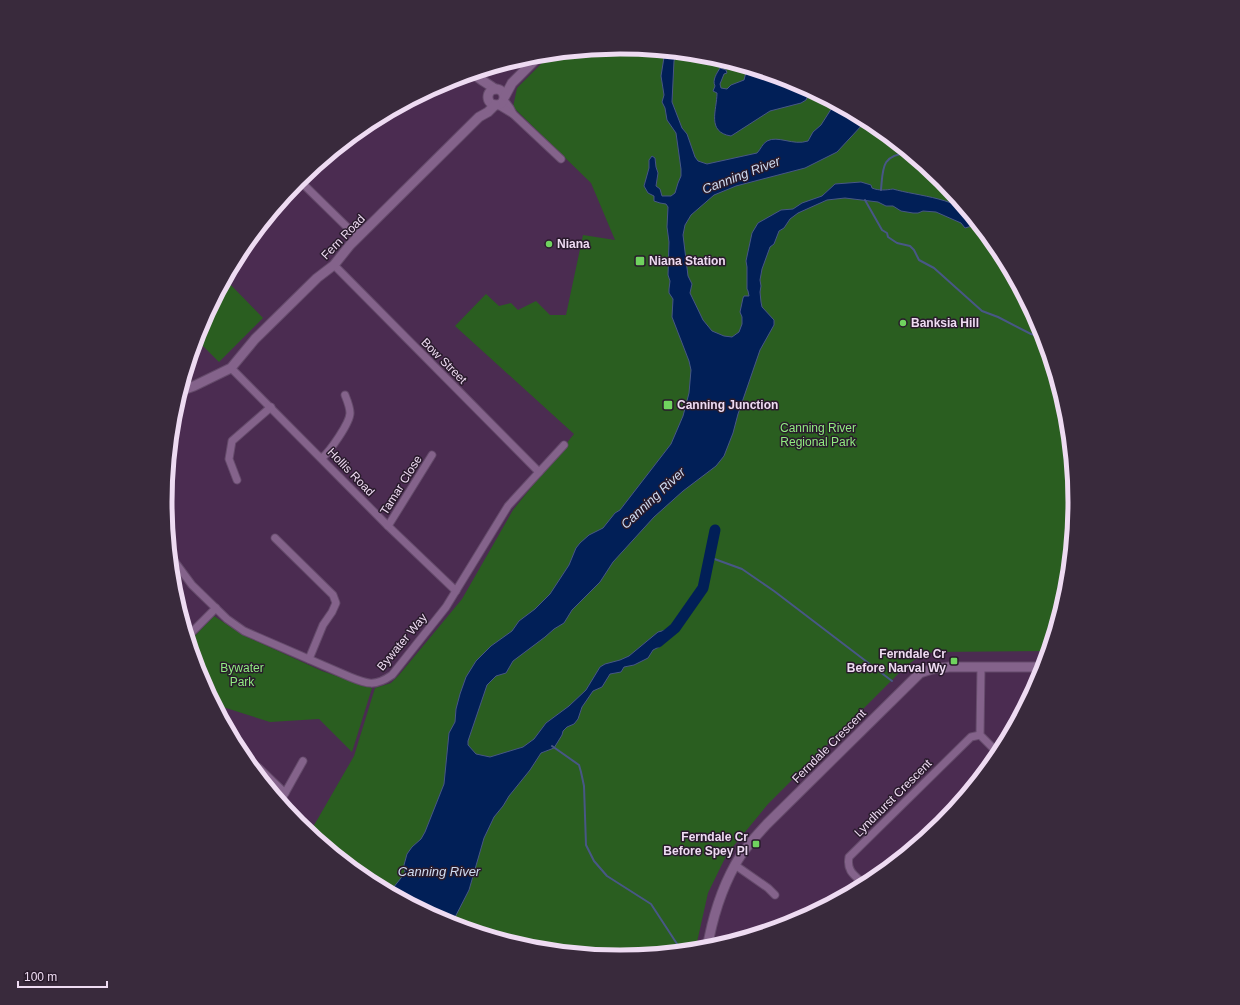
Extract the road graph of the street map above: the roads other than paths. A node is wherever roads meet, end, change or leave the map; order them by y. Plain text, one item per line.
1 (532, 63) edge
2 (478, 78) edge
3 (497, 97) junction
4 (561, 159) dead end
5 (304, 184) edge
6 (364, 232) junction
7 (334, 265) junction
8 (232, 368) junction
9 (186, 389) edge
10 (345, 395) dead end
11 (270, 406) junction
12 (564, 445) dead end
13 (432, 455) dead end
14 (322, 458) junction
15 (539, 472) junction
16 (237, 480) dead end
17 (388, 526) junction
18 (275, 538) dead end
19 (175, 563) edge
20 (456, 590) junction
21 (216, 608) junction
22 (191, 633) edge
23 (309, 659) junction
24 (981, 667) junction
25 (1037, 667) edge
26 (980, 735) junction
27 (995, 749) edge
28 (303, 761) dead end
29 (258, 767) edge
30 (285, 793) junction
31 (283, 797) edge
32 (735, 865) junction
33 (860, 881) edge
34 (775, 895) dead end
35 (709, 942) edge

1 - 3 street
2 - 3 street
3 - 4 street
3 - 6 street, Fern Road
5 - 6 street
6 - 7 street, Fern Road
7 - 8 street, Fern Road
7 - 15 street, Bow Street
8 - 9 street, Fern Road
8 - 11 street, Hollis Road
10 - 14 street
11 - 14 street, Hollis Road
11 - 16 street
12 - 15 street, Bywater Way
13 - 17 street, Tamar Close
14 - 17 street, Hollis Road
15 - 20 street, Bywater Way
17 - 20 street, Hollis Road
18 - 23 street
19 - 21 street, Bywater Way
20 - 23 street, Bywater Way
21 - 22 street
21 - 23 street, Bywater Way
24 - 25 street, Ferndale Crescent
24 - 26 street
24 - 32 street, Ferndale Crescent
26 - 27 street
26 - 33 street, Lyndhurst Crescent
28 - 30 street
29 - 30 street
30 - 31 street
32 - 34 street
32 - 35 street, Ferndale Crescent

